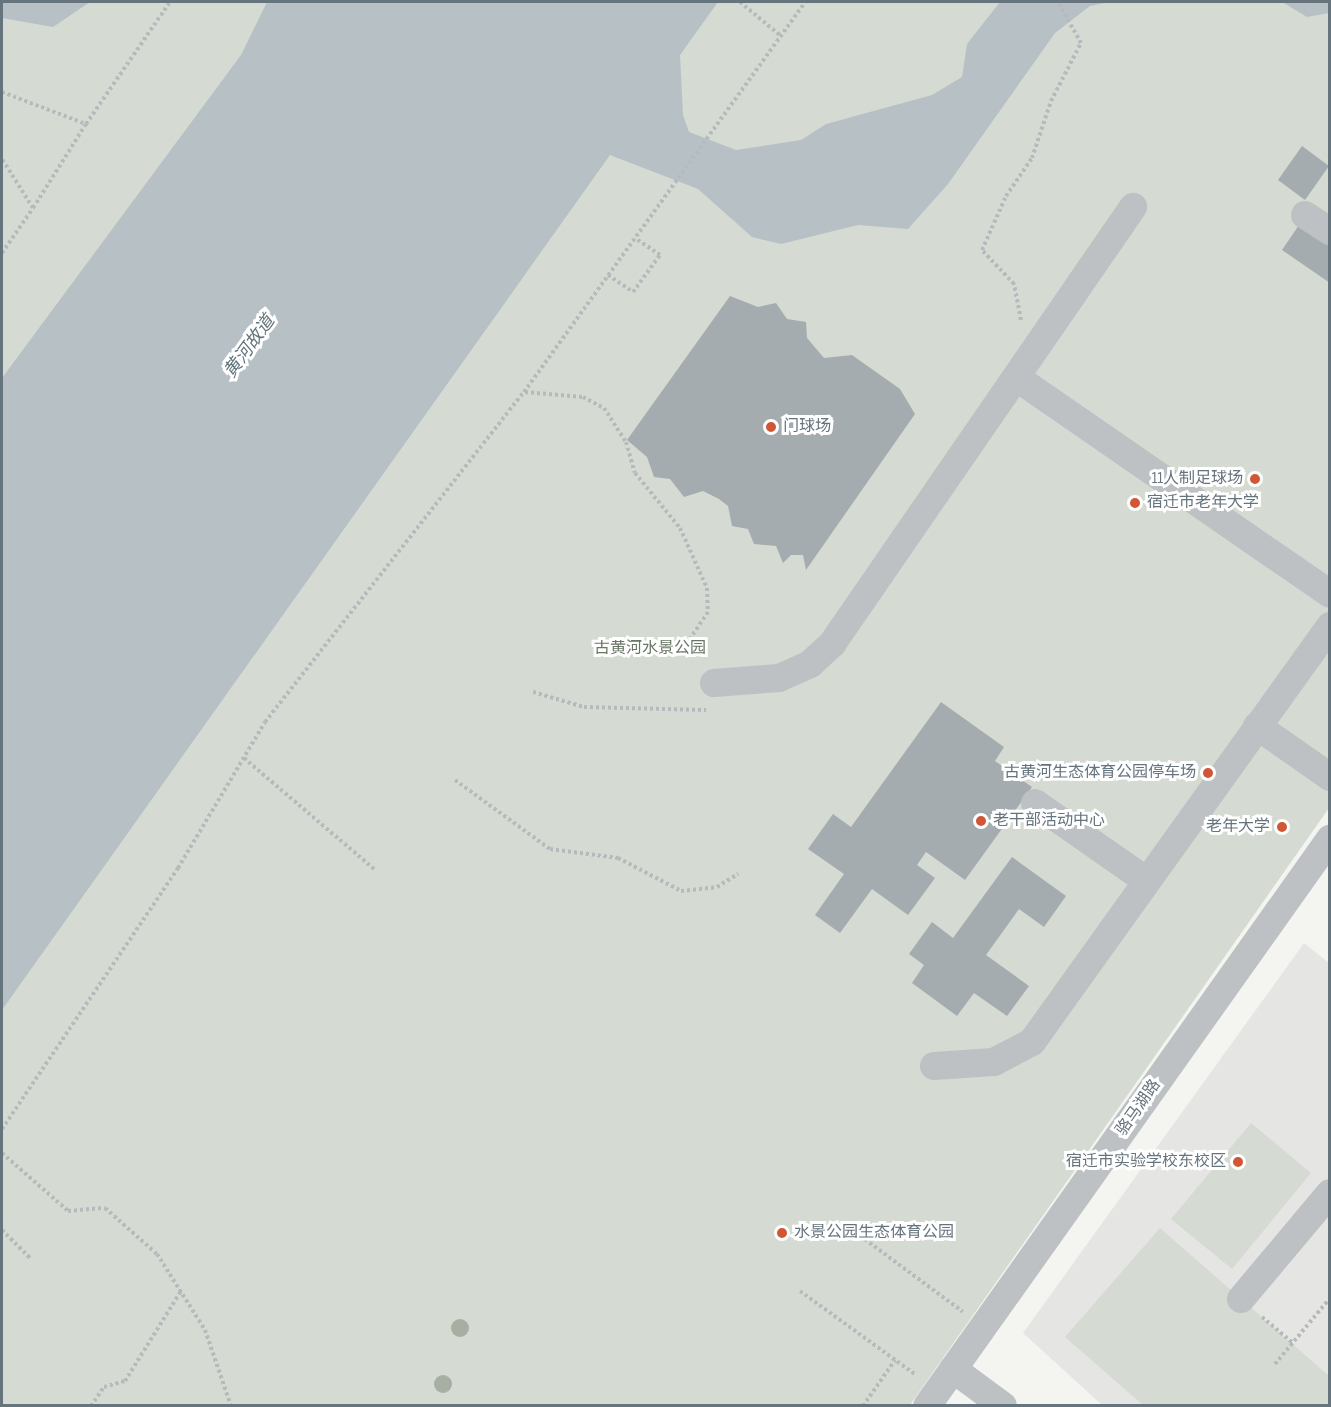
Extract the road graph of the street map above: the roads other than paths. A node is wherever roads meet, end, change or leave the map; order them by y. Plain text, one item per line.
1 (1133, 207) dead end
2 (1305, 215) dead end
3 (1329, 231) edge
4 (1024, 368) junction
5 (1329, 594) edge
6 (1329, 626) edge
7 (713, 696) road end
8 (1257, 726) junction
9 (1329, 777) edge
10 (1035, 803) dead end
11 (1329, 839) edge
12 (1147, 881) junction
13 (934, 1066) dead end
14 (1329, 1193) edge
15 (1241, 1299) road end
16 (944, 1393) edge
17 (1003, 1406) edge

1 - 4 street
2 - 3 street
4 - 5 street
4 - 7 street
6 - 8 street
8 - 9 street
8 - 12 street
10 - 12 street
11 - 16 street, 骆马湖路
12 - 13 street
14 - 15 street
16 - 17 street

